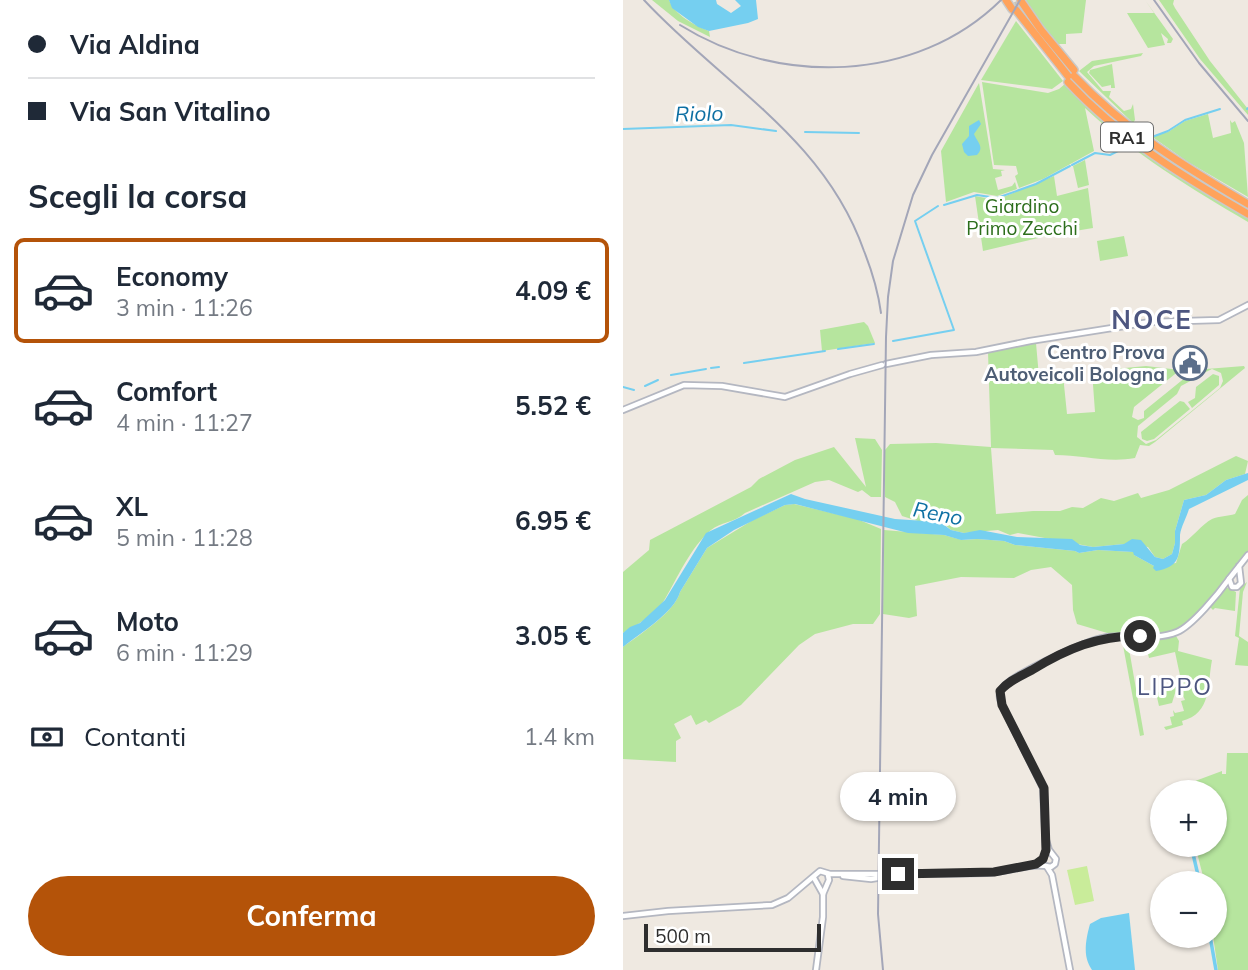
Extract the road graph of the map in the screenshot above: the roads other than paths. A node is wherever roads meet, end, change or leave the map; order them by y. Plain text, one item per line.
1 (1014, 4) edge
2 (1071, 76) junction
3 (1248, 202) edge
4 (1248, 212) edge
5 (1248, 305) edge
6 (623, 410) edge
7 (1248, 555) edge
8 (1234, 576) junction
9 (1231, 586) junction
10 (1215, 594) junction
11 (1046, 840) junction
12 (1052, 855) junction
13 (1044, 857) junction
14 (1036, 864) junction
15 (1054, 866) junction
16 (1046, 867) junction
17 (828, 874) junction
18 (898, 874) junction
19 (1052, 875) junction
20 (814, 877) junction
21 (828, 882) junction
22 (807, 883) junction
23 (817, 884) junction
24 (823, 894) junction
25 (623, 916) edge
26 (816, 970) edge
27 (1070, 970) edge

1 - 2 highway
1 - 2 highway
2 - 3 highway
2 - 4 highway
5 - 6 street
7 - 8 street
8 - 9 street
8 - 9 street
8 - 10 street
9 - 10 street
10 - 11 street
11 - 12 street
11 - 13 street
12 - 13 street
12 - 15 street
13 - 14 street
13 - 16 street
14 - 16 street
14 - 18 street
15 - 16 street
15 - 19 street
16 - 19 street
17 - 18 street
17 - 20 street
17 - 21 street
18 - 21 street
19 - 27 street
20 - 22 street
20 - 23 street
21 - 23 street
21 - 24 street
22 - 23 street
22 - 25 street
23 - 24 street
24 - 26 street

